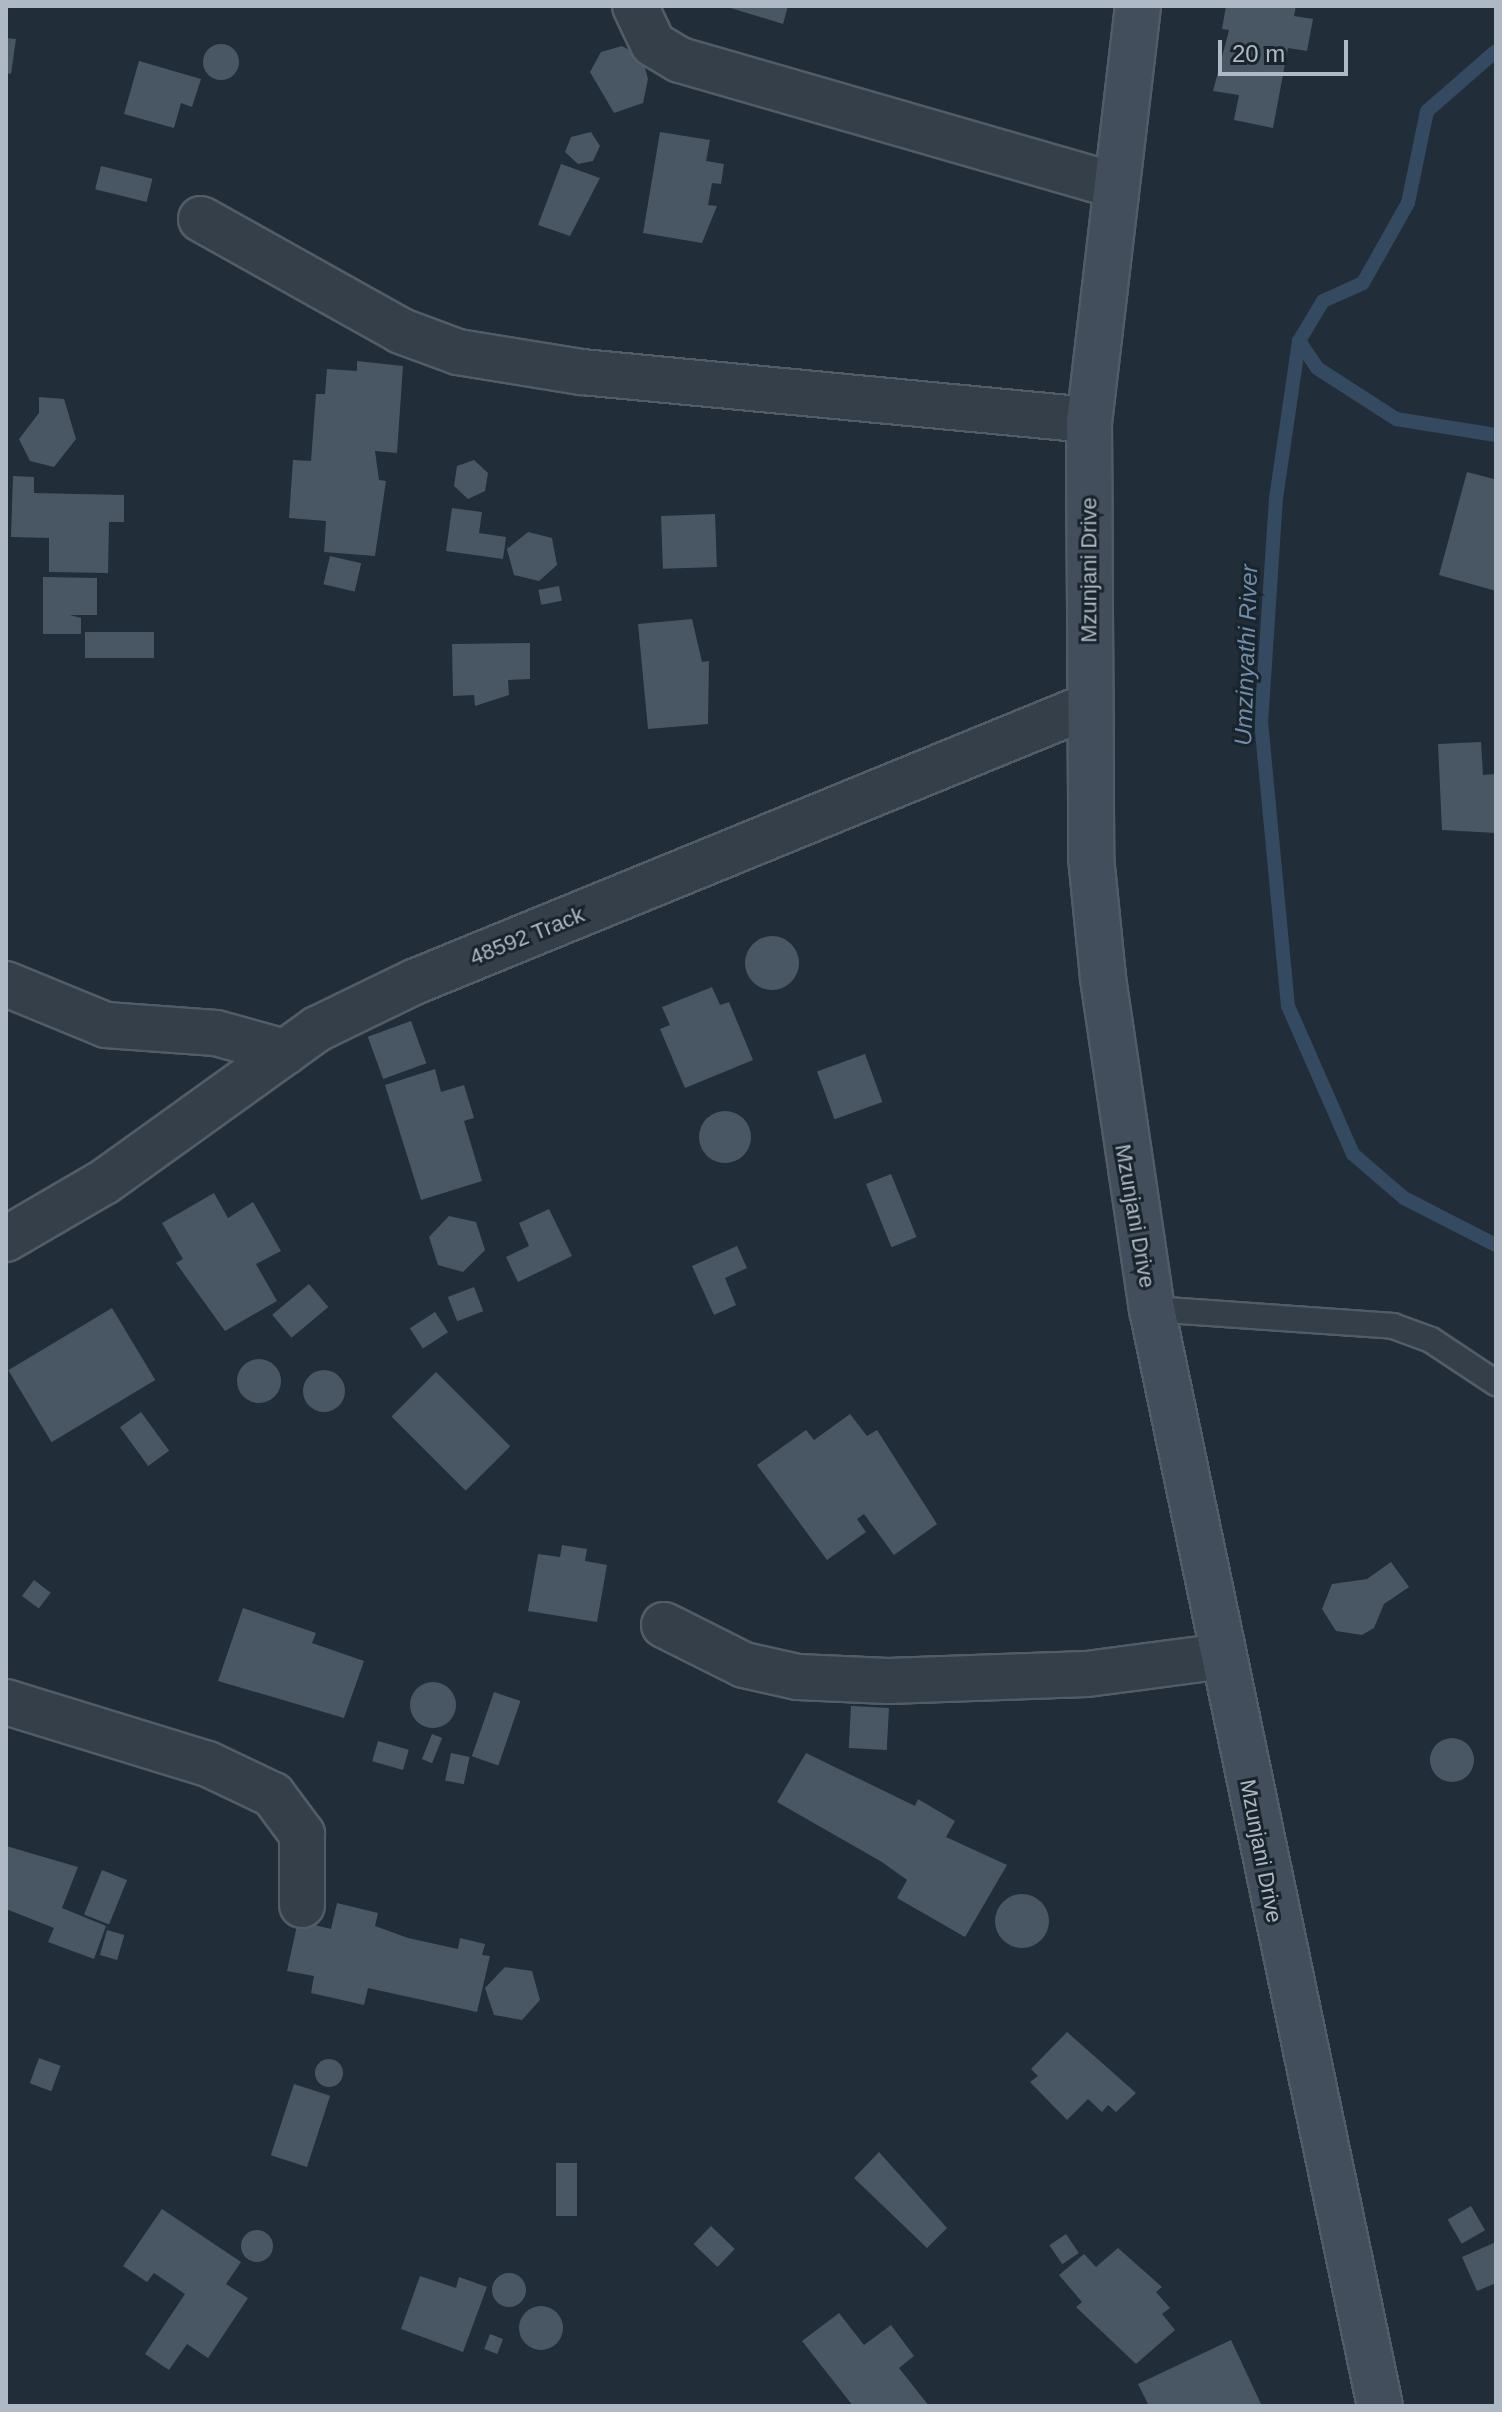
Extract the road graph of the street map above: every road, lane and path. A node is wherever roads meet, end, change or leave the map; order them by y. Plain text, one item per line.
1 (635, 6) edge
2 (1138, 6) edge
3 (1114, 185) junction
4 (201, 219) dead end
5 (1089, 420) junction
6 (1088, 706) junction
7 (6, 984) edge
8 (285, 1052) junction
9 (6, 1239) edge
10 (1152, 1309) junction
11 (1496, 1383) edge
12 (664, 1625) dead end
13 (1224, 1656) junction
14 (6, 1702) edge
15 (302, 1905) dead end
16 (1380, 2406) edge

1 - 3 street
2 - 3 main road, Mzunjani Drive
3 - 5 main road, Mzunjani Drive
4 - 5 street
5 - 6 main road, Mzunjani Drive
6 - 8 street, 48592 Track
6 - 10 main road, Mzunjani Drive
7 - 8 street
8 - 9 street, 48592 Track
10 - 11 lane
10 - 13 main road, Mzunjani Drive
12 - 13 street
13 - 16 main road, Mzunjani Drive
14 - 15 street

